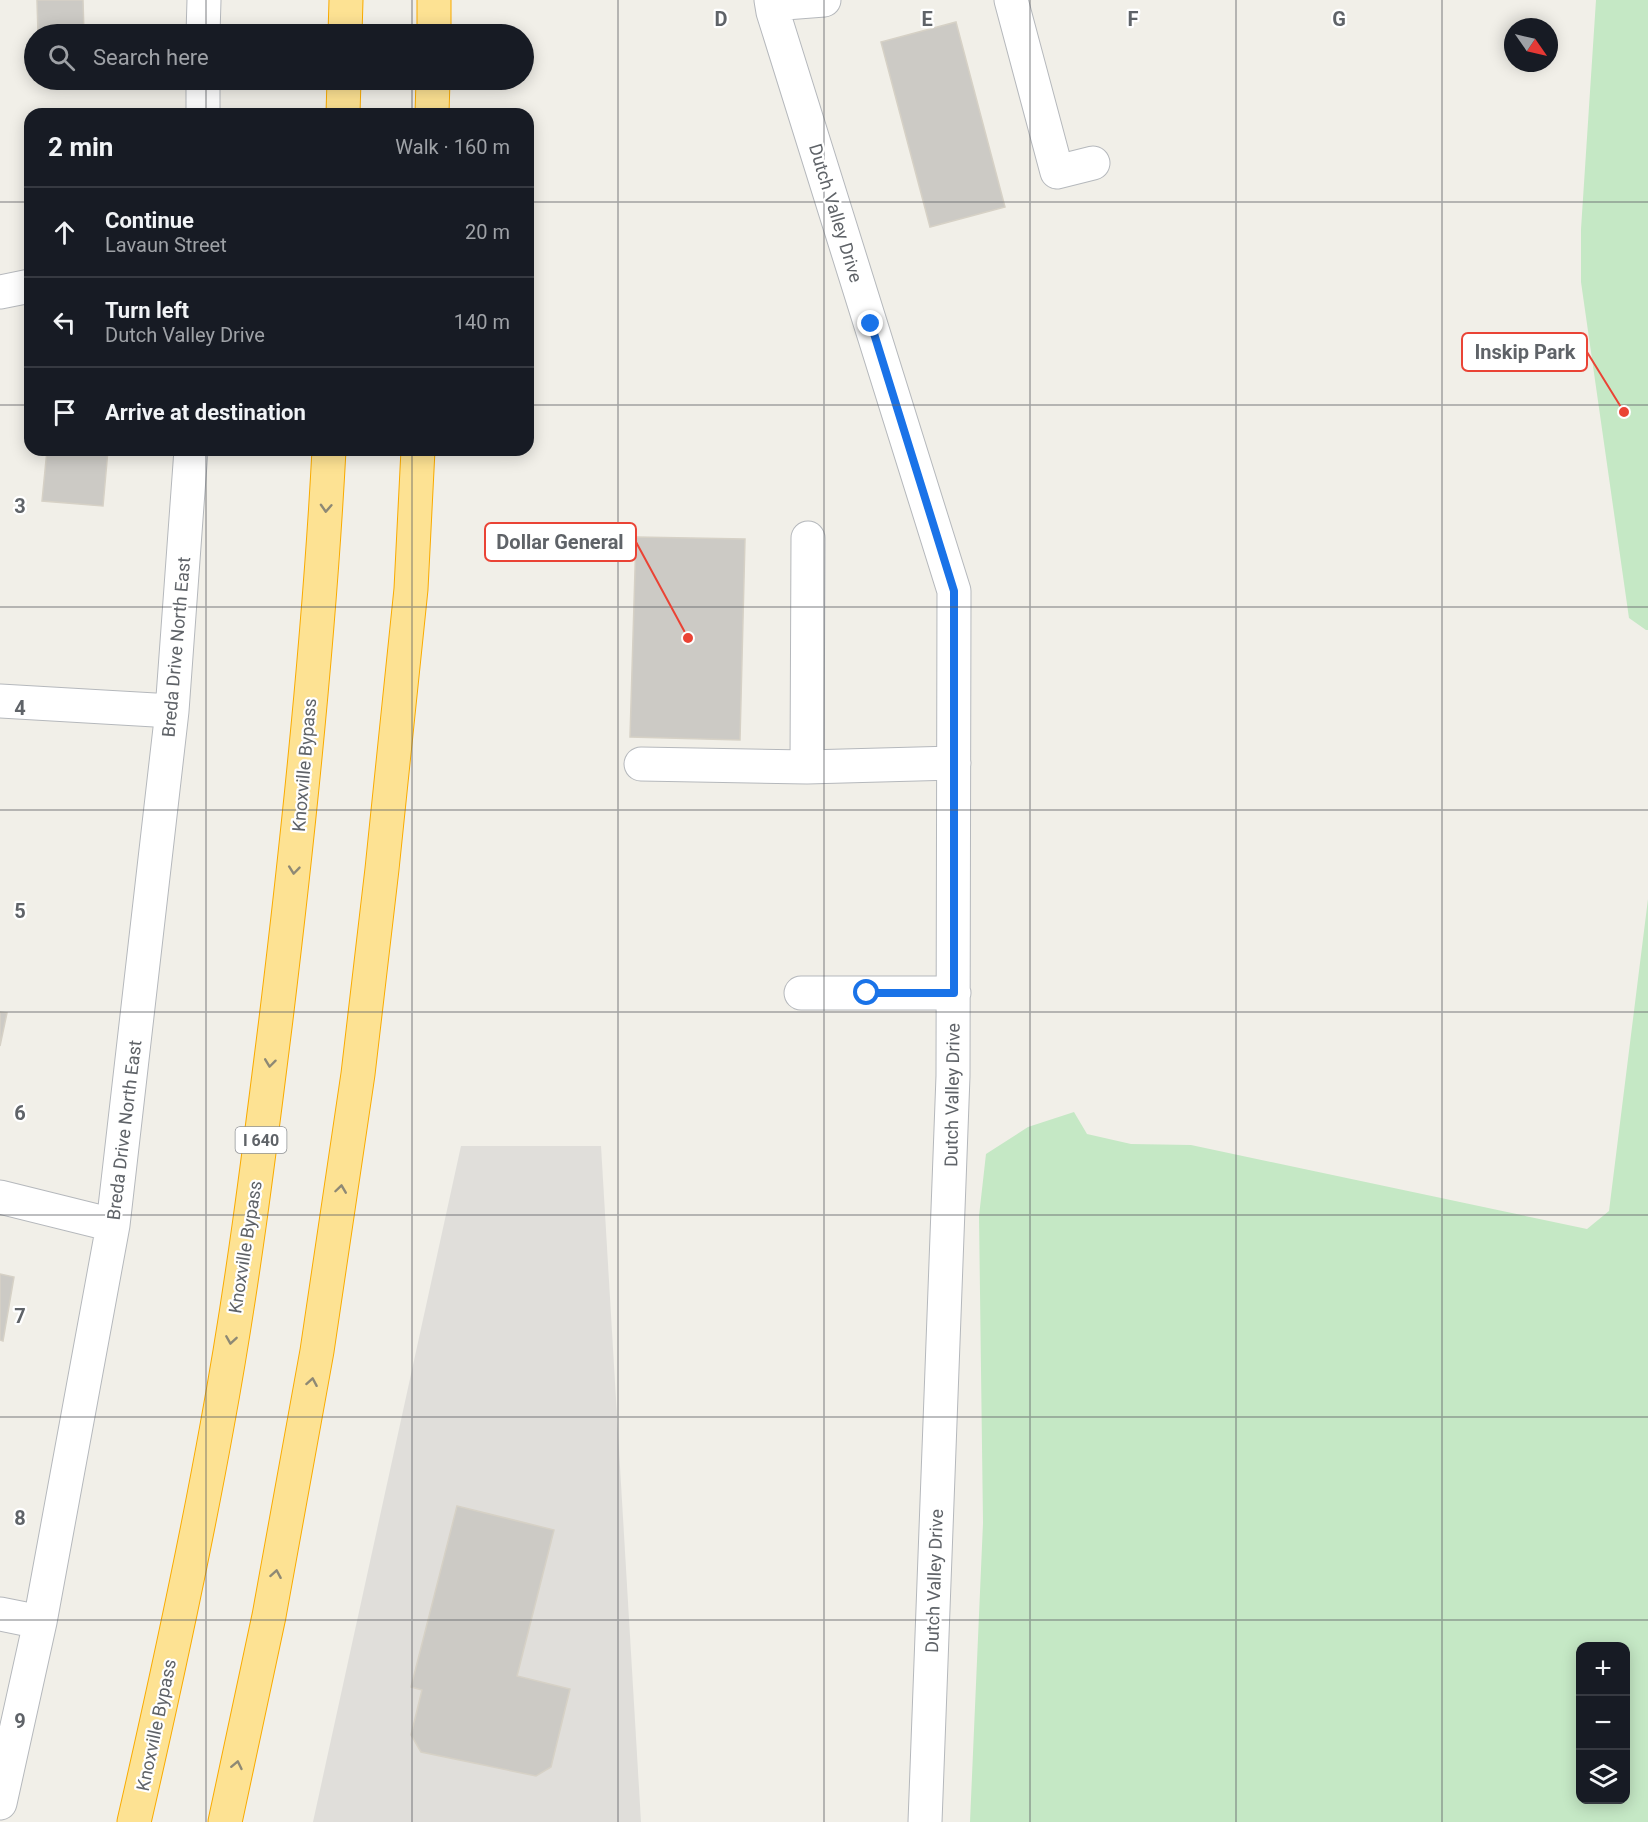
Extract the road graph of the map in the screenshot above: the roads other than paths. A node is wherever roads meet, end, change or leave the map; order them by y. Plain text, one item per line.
1 (204, 0) edge
2 (346, 0) edge
3 (434, 0) edge
4 (824, 0) edge
5 (1011, 0) edge
6 (771, 2) edge
7 (203, 24) edge
8 (345, 24) edge
9 (434, 24) edge
10 (203, 90) edge
11 (344, 90) edge
12 (432, 90) edge
13 (203, 108) edge
14 (343, 108) edge
15 (432, 108) edge
16 (1093, 163) dead end
17 (24, 287) edge
18 (0, 292) edge
19 (191, 456) edge
20 (329, 456) edge
21 (418, 456) edge
22 (808, 538) dead end
23 (0, 700) edge
24 (172, 711) junction
25 (954, 763) junction
26 (641, 764) dead end
27 (807, 767) junction
28 (801, 993) dead end
29 (954, 993) junction
30 (0, 1197) edge
31 (113, 1225) junction
32 (0, 1614) edge
33 (40, 1622) junction
34 (0, 1803) edge
35 (134, 1822) edge
36 (225, 1822) edge
37 (925, 1822) edge

1 - 7 street
2 - 8 highway
3 - 9 highway
4 - 6 street
5 - 16 street
6 - 25 street, Dutch Valley Drive
10 - 13 street
11 - 14 highway
12 - 15 highway
17 - 18 street
19 - 24 street, Breda Drive North East
20 -> 35 highway, Knoxville Bypass / I 640
36 -> 21 highway
22 - 27 street
23 - 24 street
24 - 31 street, Breda Drive North East
25 - 27 street
25 - 29 street, Dutch Valley Drive
26 - 27 street
28 - 29 street
29 - 37 street, Dutch Valley Drive
30 - 31 street
31 - 33 street, Breda Drive North East
32 - 33 street
33 - 34 street, Breda Drive North East

